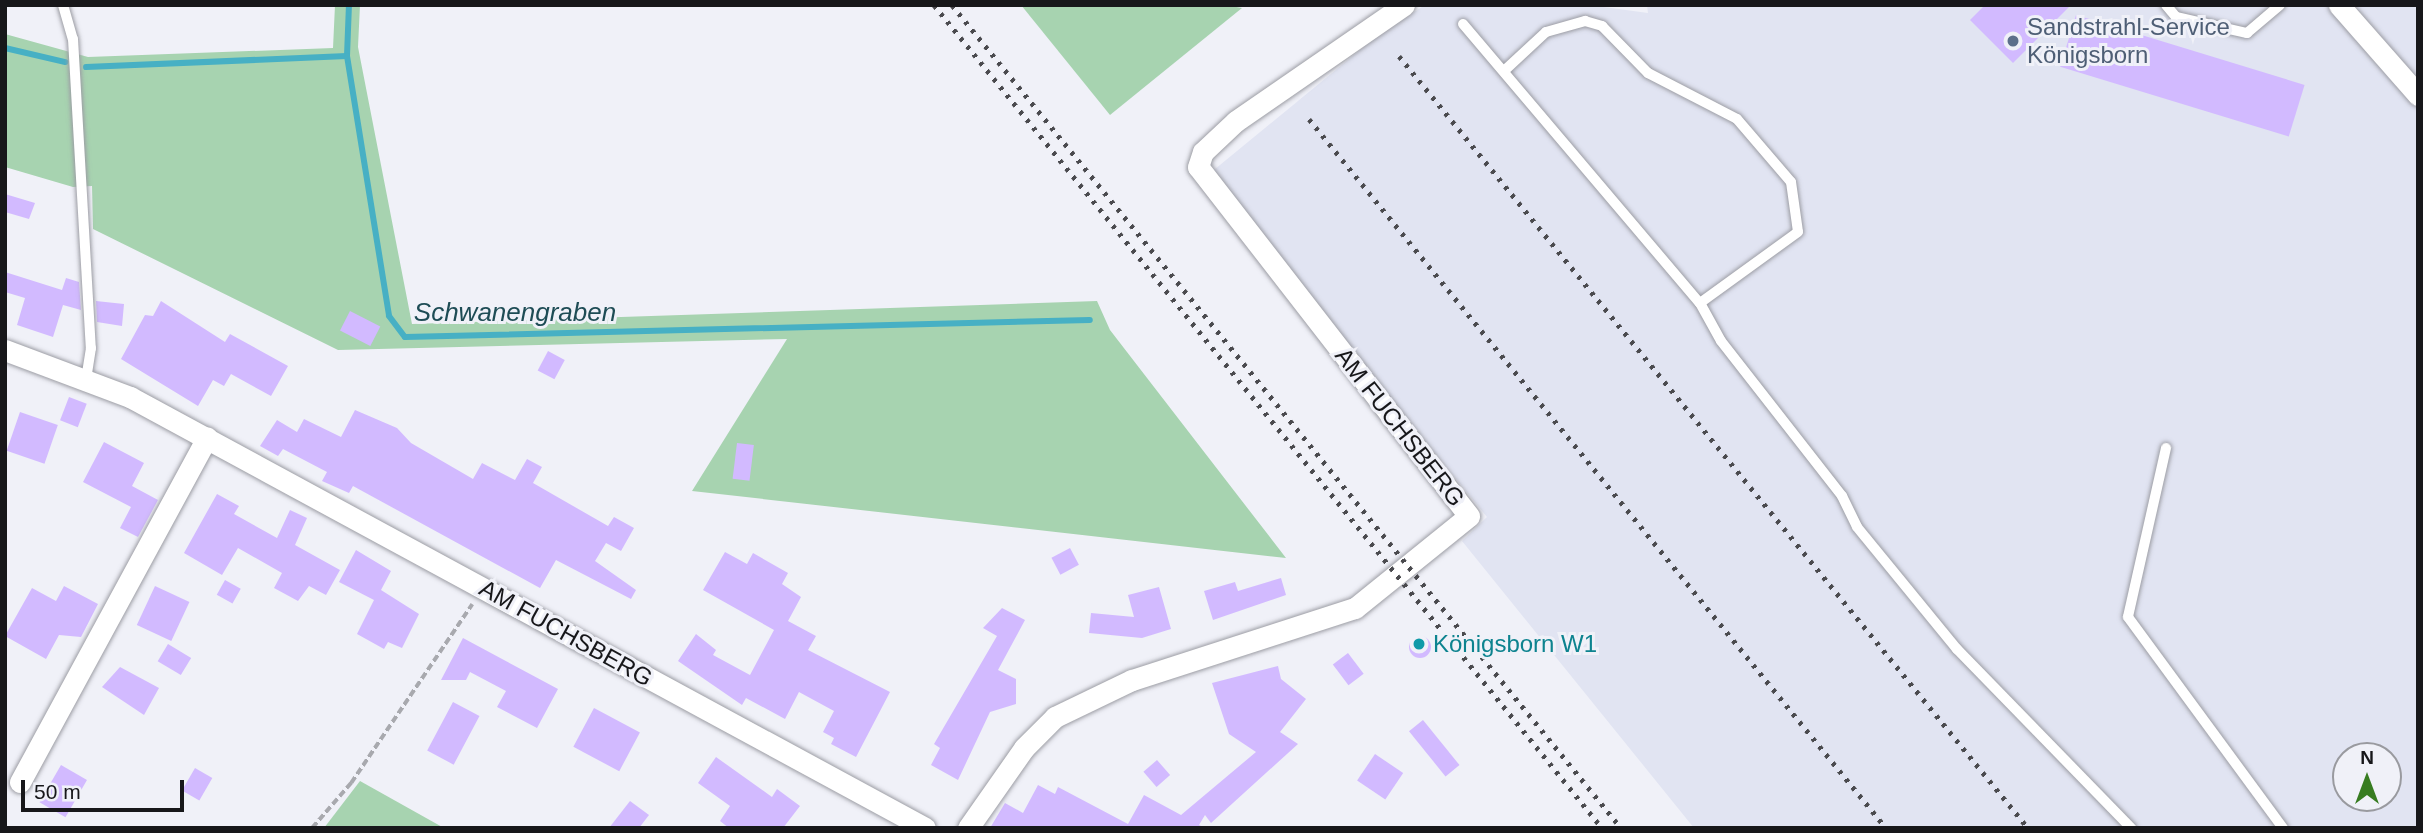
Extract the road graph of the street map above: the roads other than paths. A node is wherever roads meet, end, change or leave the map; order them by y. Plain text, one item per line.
1 (63, 5) edge
2 (1404, 5) edge
3 (2166, 5) edge
4 (2280, 5) edge
5 (2339, 5) edge
6 (1463, 24) dead end
7 (1504, 70) junction
8 (2418, 95) edge
9 (1700, 303) junction
10 (5, 350) edge
11 (86, 378) junction
12 (207, 438) junction
13 (2166, 448) dead end
14 (20, 782) dead end
15 (925, 828) edge
16 (968, 828) edge
17 (2131, 828) edge
18 (2283, 828) edge

1 - 11 lane
2 - 16 street, AM FUCHSBERG
3 - 4 lane
5 - 8 street
6 - 7 lane
7 - 9 lane
7 - 9 lane
9 - 17 lane
10 - 11 street, AM FUCHSBERG
11 - 12 street, AM FUCHSBERG
12 - 14 street
12 - 15 street, AM FUCHSBERG
13 - 18 lane

